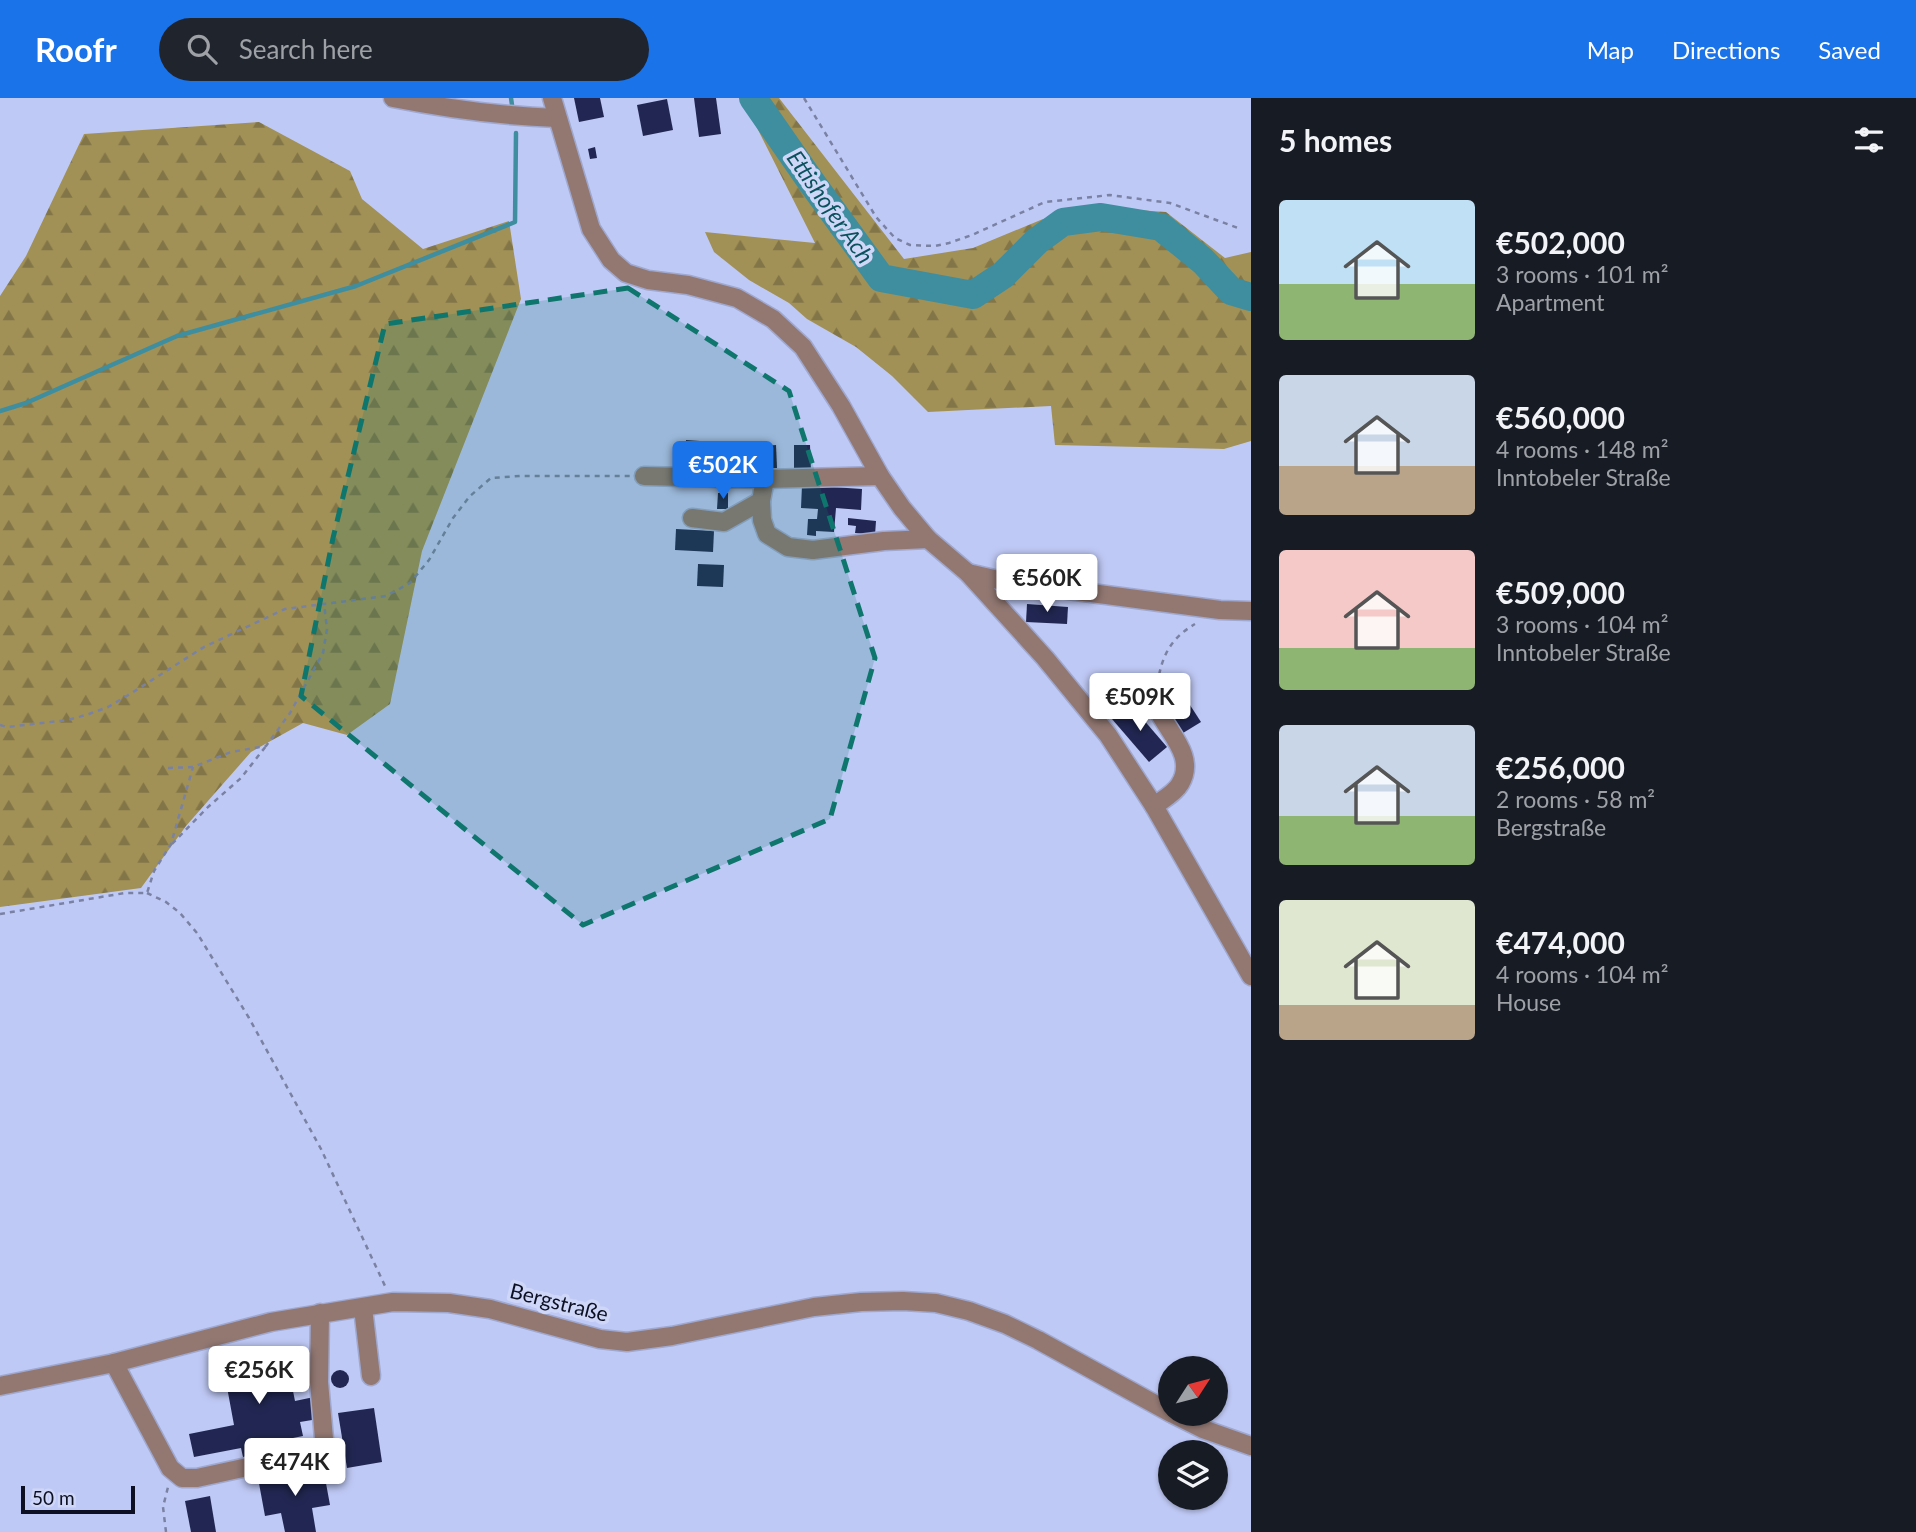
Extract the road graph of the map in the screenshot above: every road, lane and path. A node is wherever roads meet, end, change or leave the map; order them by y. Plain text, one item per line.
1 (393, 98) edge
2 (552, 98) edge
3 (804, 98) edge
4 (557, 118) junction
5 (1238, 228) dead end
6 (643, 476) joint
7 (880, 476) junction
8 (765, 479) junction
9 (761, 501) junction
10 (692, 518) dead end
11 (928, 540) junction
12 (968, 573) junction
13 (324, 603) junction
14 (1251, 611) edge
15 (1195, 625) dead end
16 (1157, 708) joint
17 (0, 725) edge
18 (266, 746) junction
19 (193, 767) junction
20 (168, 768) dead end
21 (1154, 806) junction
22 (171, 844) junction
23 (146, 893) junction
24 (0, 914) edge
25 (1251, 976) edge
26 (393, 1302) junction
27 (363, 1308) junction
28 (320, 1313) junction
29 (114, 1363) junction
30 (371, 1376) dead end
31 (0, 1386) edge
32 (1158, 1405) edge
33 (1197, 1426) edge
34 (1251, 1446) edge
35 (177, 1474) junction
36 (166, 1532) edge

1 - 4 street
2 - 4 street
3 - 5 path
4 - 7 street
6 - 8 street
6 - 13 path
7 - 8 street
7 - 11 street
8 - 9 street
9 - 10 street
9 - 11 street
11 - 12 street
12 - 14 street
12 - 21 street
13 - 17 path
13 - 18 path
15 - 16 path
16 - 21 street
18 - 19 path
18 - 22 path
19 - 20 path
19 - 22 path
21 - 25 street
22 - 23 path
23 - 24 path
23 - 26 path
26 - 27 street, Bergstraße
26 - 32 street, Bergstraße
27 - 28 street, Bergstraße
27 - 30 street
28 - 29 street, Bergstraße
28 - 35 street
29 - 31 street, Bergstraße
29 - 35 street
33 - 34 street, Bergstraße
35 - 36 path

